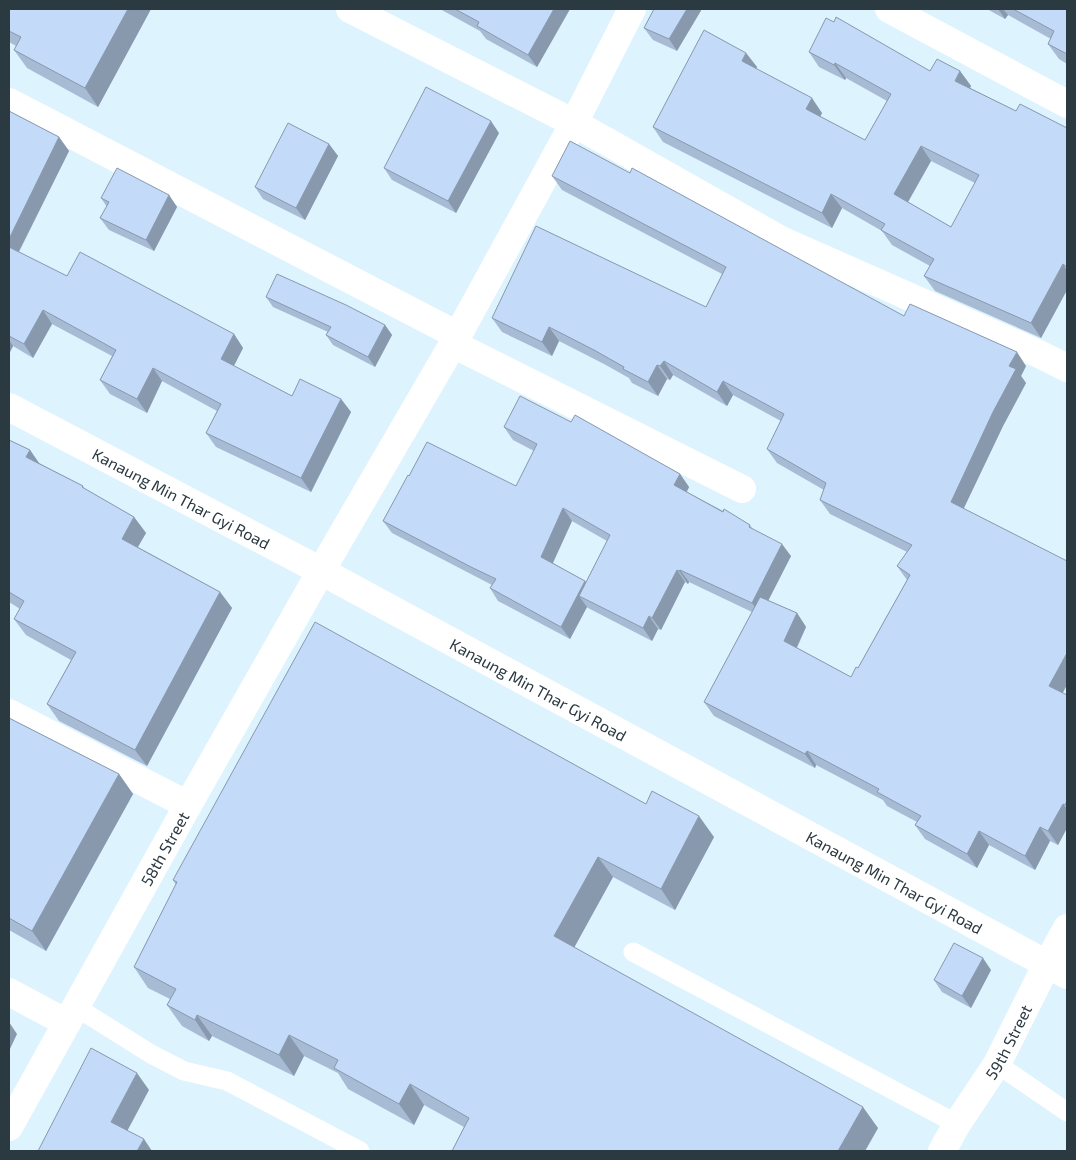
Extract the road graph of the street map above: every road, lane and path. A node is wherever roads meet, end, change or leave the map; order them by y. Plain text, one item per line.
1 (350, 9) edge
2 (632, 9) edge
3 (889, 9) edge
4 (9, 102) edge
5 (1067, 104) edge
6 (574, 123) junction
7 (455, 339) junction
8 (1067, 368) edge
9 (9, 407) edge
10 (742, 490) dead end
11 (320, 571) junction
12 (9, 713) edge
13 (188, 805) junction
14 (1067, 928) edge
15 (633, 952) dead end
16 (1057, 970) edge
17 (9, 992) edge
18 (71, 1015) junction
19 (997, 1064) junction
20 (1067, 1112) edge
21 (957, 1124) junction
22 (9, 1127) edge
23 (360, 1151) edge
24 (942, 1151) edge

1 - 6 street
2 - 6 street, 58th Street
3 - 5 street
4 - 7 street
6 - 7 street, 58th Street
6 - 8 street
7 - 10 street
7 - 11 street, 58th Street
9 - 11 street, Kanaung Min Thar Gyi Road
11 - 13 street, 58th Street
11 - 16 street, Kanaung Min Thar Gyi Road
12 - 13 street
13 - 18 street, 58th Street
14 - 16 street, 59th Street
15 - 21 lane
16 - 19 street, 59th Street
17 - 18 street
18 - 22 street, 58th Street
18 - 23 lane
19 - 20 lane
19 - 21 street, 59th Street
21 - 24 street, 59th Street

